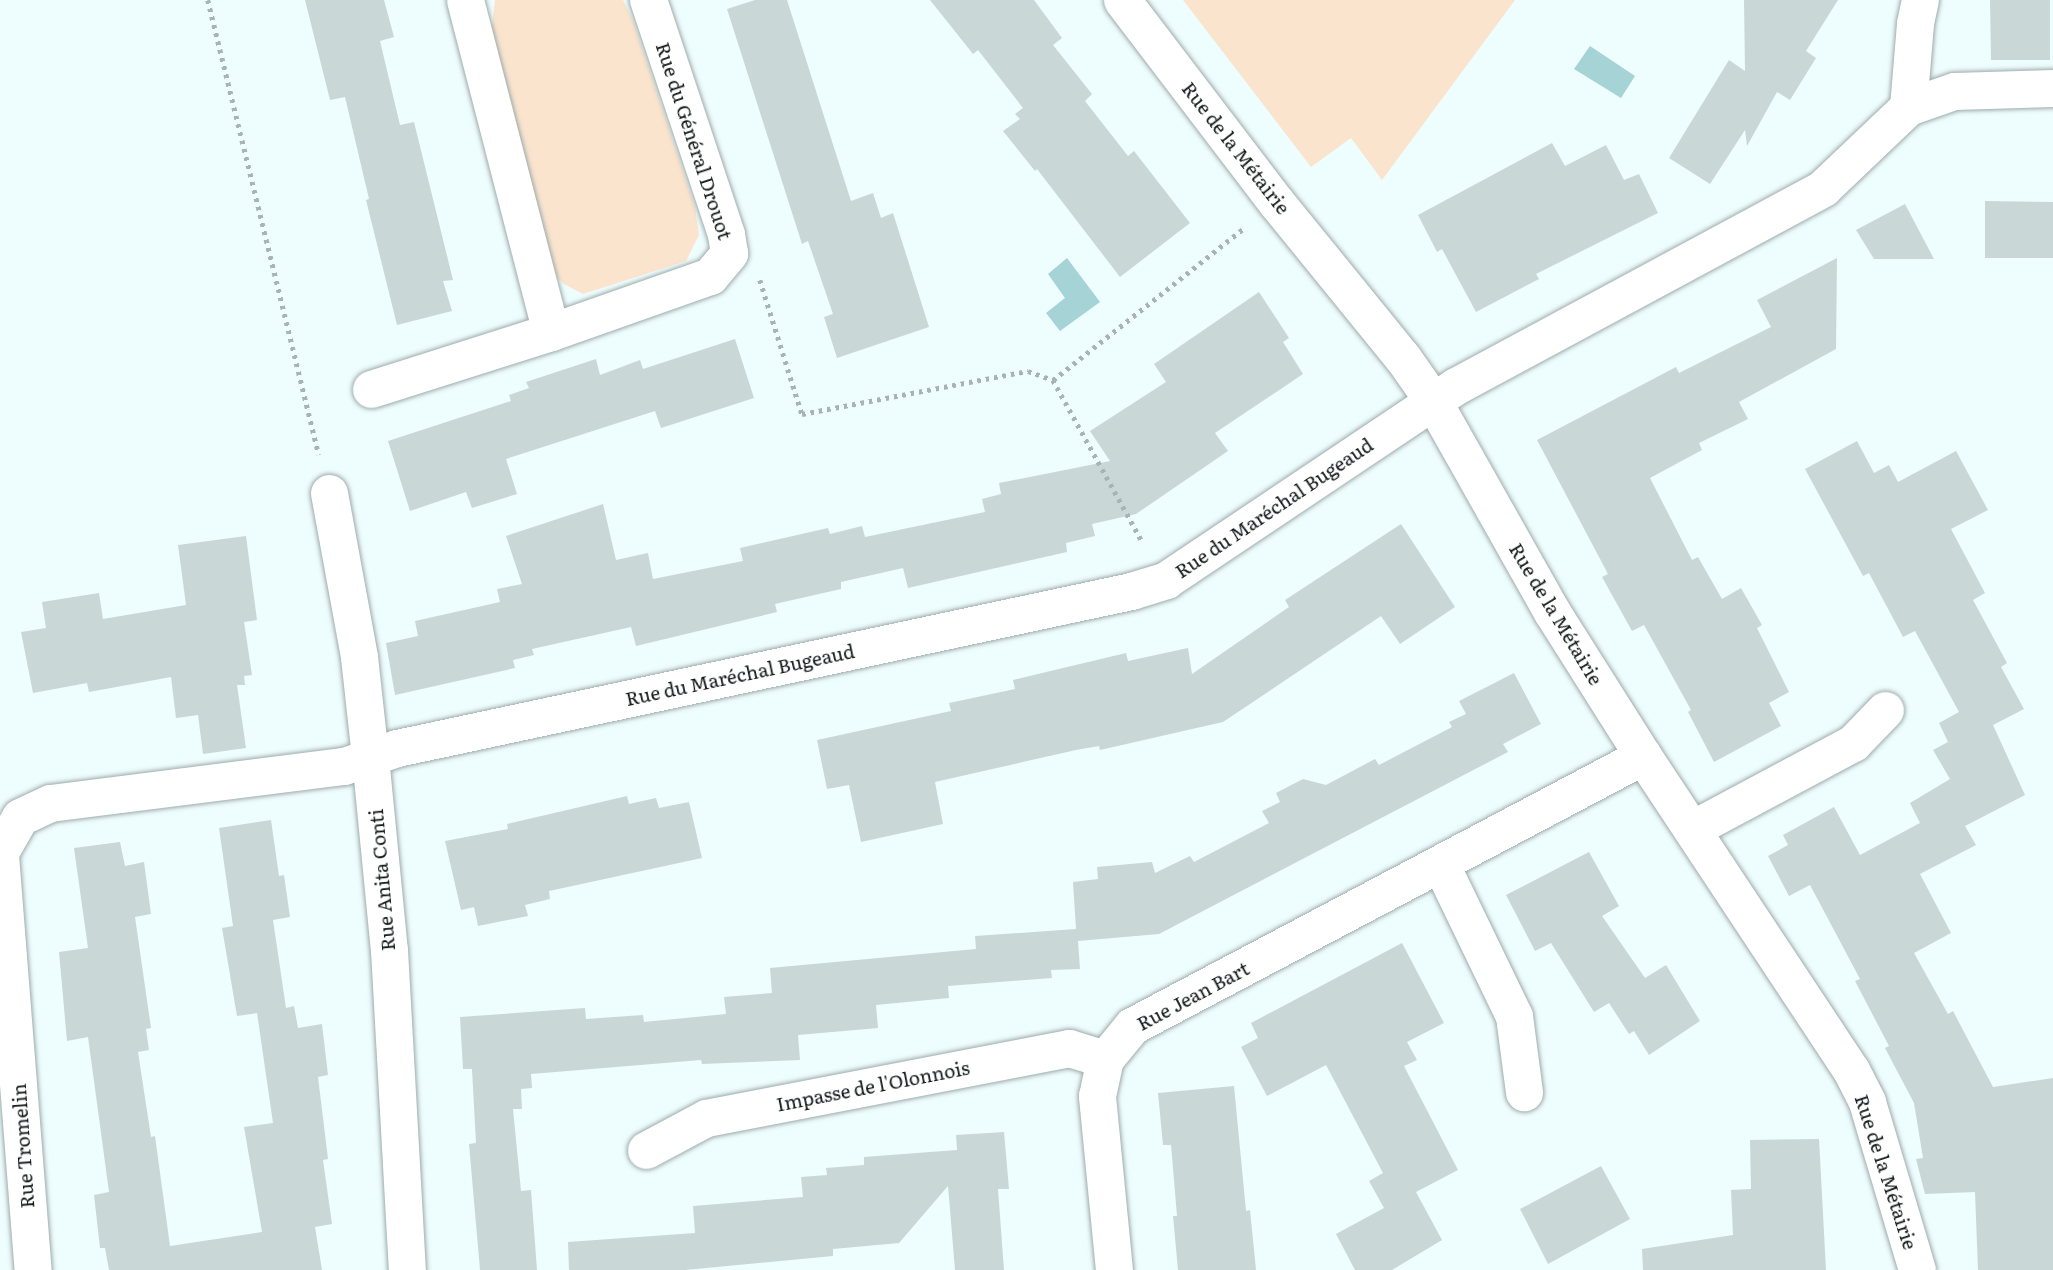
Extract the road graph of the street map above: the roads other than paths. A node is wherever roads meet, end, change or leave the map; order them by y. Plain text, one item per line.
1 (465, 0) edge
2 (649, 0) edge
3 (1122, 0) edge
4 (1920, 0) edge
5 (2053, 88) edge
6 (1908, 107) junction
7 (551, 332) junction
8 (371, 389) dead end
9 (1433, 401) junction
10 (328, 493) road end
11 (1885, 710) dead end
12 (1643, 756) junction
13 (370, 757) junction
14 (1692, 829) junction
15 (0, 853) edge
16 (1441, 865) junction
17 (1105, 1059) junction
18 (1524, 1092) dead end
19 (646, 1150) dead end
20 (33, 1270) edge
21 (407, 1270) edge
22 (1114, 1270) edge
23 (1917, 1270) edge

1 - 7 street
2 - 7 street, Rue du Général Drouot
3 - 9 street, Rue de la Métairie
4 - 6 street
5 - 6 street
6 - 9 street, Rue du Maréchal Bugeaud
7 - 8 street, Rue du Général Drouot
9 - 12 street, Rue de la Métairie
9 - 13 street, Rue du Maréchal Bugeaud
10 - 13 street, Rue Anita Conti
11 - 14 street
12 - 14 street, Rue de la Métairie
12 - 16 street, Rue Jean Bart
13 - 15 street, Rue Tromelin
13 - 21 street, Rue Anita Conti
14 - 23 street, Rue de la Métairie
15 - 20 street, Rue Tromelin
16 - 17 street, Rue Jean Bart
16 - 18 street
17 - 19 street, Impasse de l'Olonnois
17 - 22 street, Rue Jean Bart

